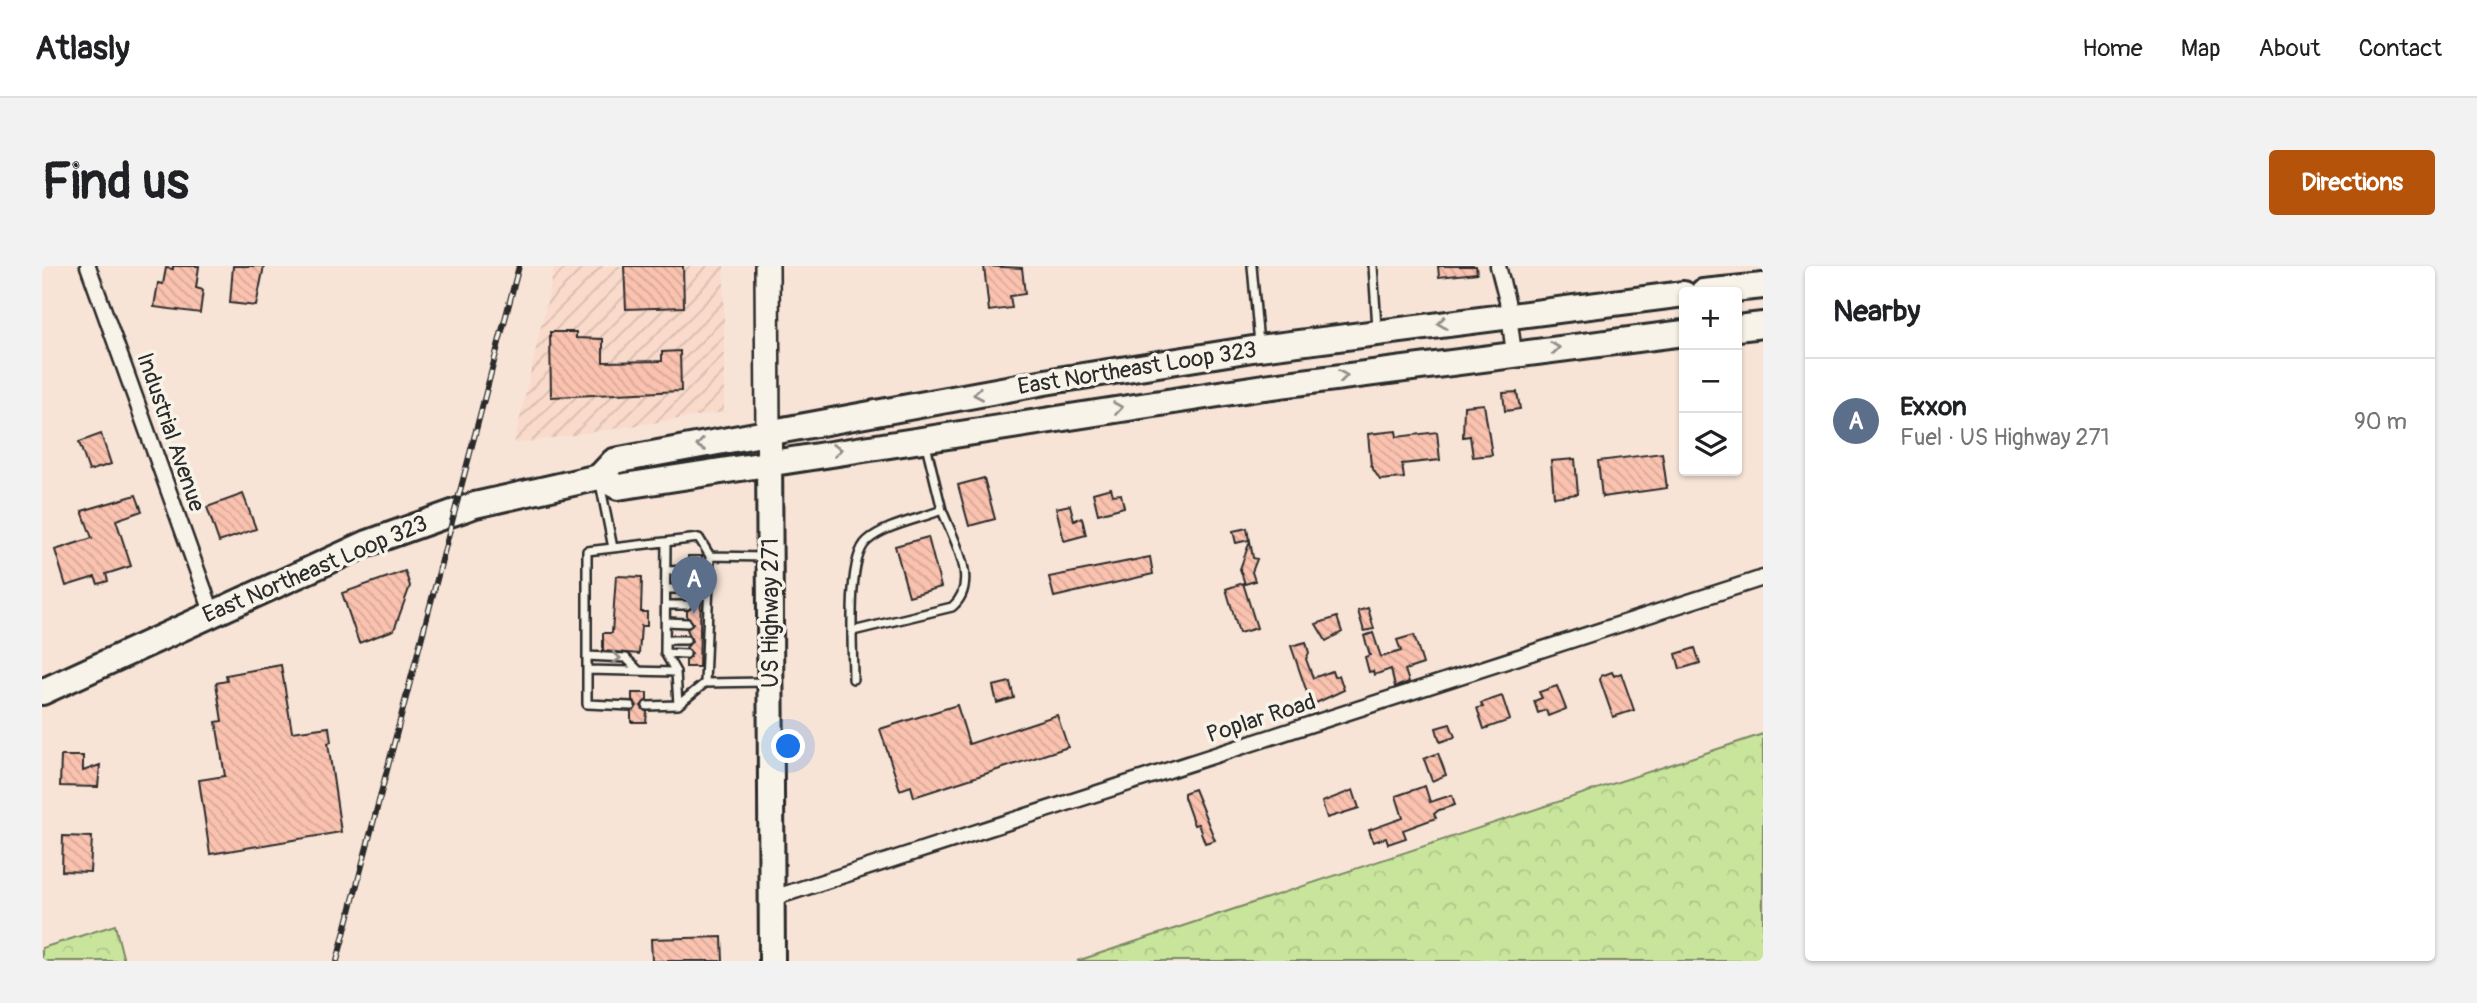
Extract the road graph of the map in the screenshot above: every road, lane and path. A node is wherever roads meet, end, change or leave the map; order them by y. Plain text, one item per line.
1 (88, 266) edge
2 (767, 266) edge
3 (1252, 266) edge
4 (1373, 266) edge
5 (1498, 266) edge
6 (1763, 286) edge
7 (1742, 288) edge
8 (1679, 294) edge
9 (1640, 298) junction
10 (1509, 314) junction
11 (1763, 325) edge
12 (1742, 327) edge
13 (1377, 332) junction
14 (1679, 333) edge
15 (1645, 336) junction
16 (1259, 348) junction
17 (1514, 353) junction
18 (1045, 382) junction
19 (1264, 387) junction
20 (1051, 418) junction
21 (768, 433) junction
22 (924, 437) junction
23 (769, 461) junction
24 (598, 477) junction
25 (942, 510) junction
26 (666, 542) junction
27 (613, 548) junction
28 (710, 556) junction
29 (770, 557) junction
30 (688, 570) dead end
31 (667, 571) junction
32 (1763, 578) edge
33 (667, 589) junction
34 (688, 589) dead end
35 (667, 605) junction
36 (687, 605) dead end
37 (212, 612) junction
38 (667, 622) junction
39 (687, 623) dead end
40 (853, 631) junction
41 (666, 640) junction
42 (687, 640) dead end
43 (665, 653) junction
44 (686, 654) dead end
45 (587, 656) junction
46 (587, 670) junction
47 (639, 671) junction
48 (676, 671) junction
49 (853, 679) dead end
50 (771, 682) junction
51 (705, 683) junction
52 (42, 692) edge
53 (678, 705) junction
54 (631, 706) dead end
55 (647, 706) dead end
56 (773, 898) junction
57 (772, 961) edge

1 - 37 street, Industrial Avenue
2 - 21 main road, US Highway 271
3 - 16 lane
4 - 13 lane
5 - 10 street
6 - 7 highway
8 - 9 highway, East Northeast Loop 323
9 - 10 highway, East Northeast Loop 323
9 - 15 highway
10 -> 13 highway, East Northeast Loop 323
10 - 17 street
11 - 12 highway
13 - 16 highway, East Northeast Loop 323
14 - 15 highway, East Northeast Loop 323
17 -> 15 highway, East Northeast Loop 323
16 - 18 highway, East Northeast Loop 323
16 - 19 highway
19 -> 17 highway, East Northeast Loop 323
18 - 20 highway
18 -> 21 highway, East Northeast Loop 323
20 -> 19 highway, East Northeast Loop 323
20 - 22 highway, East Northeast Loop 323
21 - 23 highway, US Highway 271
21 -> 24 highway, East Northeast Loop 323
23 -> 22 highway, East Northeast Loop 323
22 - 25 lane
23 - 24 highway, East Northeast Loop 323
23 - 29 highway, US Highway 271
24 - 27 lane
24 - 37 highway, East Northeast Loop 323
25 - 40 lane
25 - 40 lane
26 - 27 lane
26 - 28 lane
26 - 31 lane
27 - 45 lane
28 - 29 lane
28 - 51 lane
29 - 50 highway, US Highway 271
30 - 31 lane
31 - 33 lane
32 - 56 street, Poplar Road
33 - 34 lane
33 - 35 lane
35 - 36 lane
35 - 38 lane
37 - 52 highway, East Northeast Loop 323
38 - 39 lane
38 - 41 lane
40 - 49 lane
41 - 42 lane
41 - 43 lane
43 - 44 lane
43 - 48 lane
45 - 46 lane
45 -> 47 lane
46 - 47 lane
46 - 54 lane
47 - 48 lane
48 - 53 lane
50 - 51 lane
50 - 56 highway, US Highway 271
51 - 53 lane
53 - 55 lane
56 - 57 highway, US Highway 271

